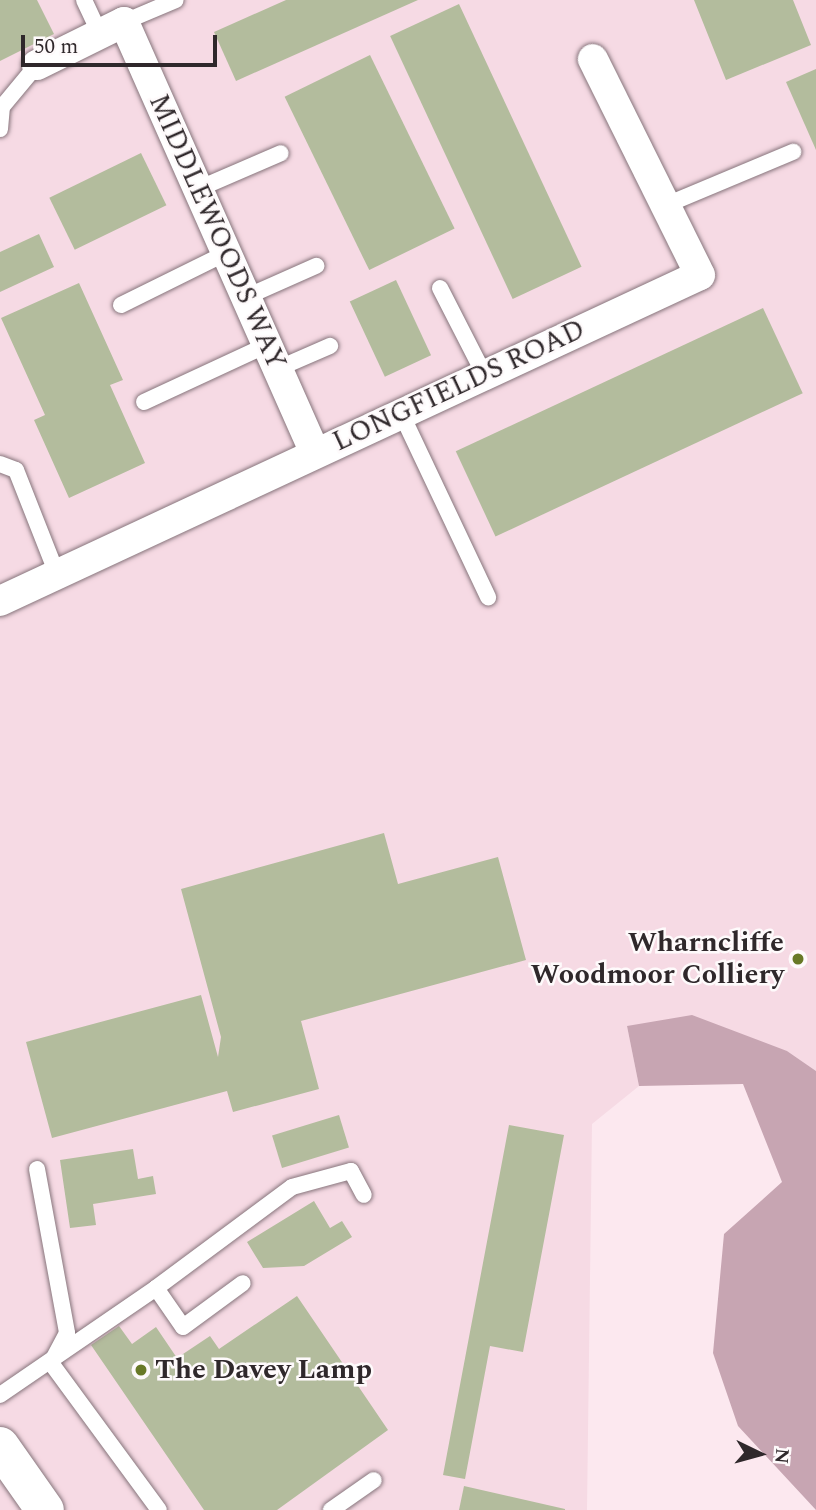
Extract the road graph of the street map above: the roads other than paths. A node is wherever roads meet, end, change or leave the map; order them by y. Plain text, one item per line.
1 (84, 0) edge
2 (176, 0) edge
3 (112, 28) junction
4 (593, 59) dead end
5 (37, 65) joint
6 (0, 130) edge
7 (793, 152) dead end
8 (281, 153) dead end
9 (198, 189) junction
10 (666, 205) junction
11 (226, 254) junction
12 (316, 266) dead end
13 (440, 288) dead end
14 (246, 297) junction
15 (121, 305) dead end
16 (331, 346) dead end
17 (272, 357) junction
18 (484, 374) junction
19 (144, 402) dead end
20 (401, 413) junction
21 (315, 453) junction
22 (0, 464) edge
23 (57, 575) junction
24 (488, 597) dead end
25 (0, 601) edge
26 (37, 1169) dead end
27 (364, 1195) dead end
28 (243, 1283) dead end
29 (156, 1288) junction
30 (51, 1363) junction
31 (0, 1395) edge
32 (0, 1446) edge
33 (374, 1480) dead end
34 (45, 1510) edge
35 (159, 1510) edge
36 (331, 1510) edge

1 - 3 lane
2 - 3 lane
3 - 5 street
3 - 9 street, MIDDLEWOODS WAY
4 - 10 street, LONGFIELDS ROAD
5 - 6 lane
7 - 10 lane
8 - 9 lane
9 - 11 street, MIDDLEWOODS WAY
10 - 18 street, LONGFIELDS ROAD
11 - 14 street, MIDDLEWOODS WAY
11 - 15 lane
12 - 14 lane
13 - 18 lane
14 - 17 street, MIDDLEWOODS WAY
16 - 17 lane
17 - 19 lane
17 - 21 street, MIDDLEWOODS WAY
18 - 20 street, LONGFIELDS ROAD
20 - 21 street, LONGFIELDS ROAD
20 - 24 lane
21 - 23 street, LONGFIELDS ROAD
22 - 23 lane
23 - 25 street, LONGFIELDS ROAD
26 - 30 lane
27 - 29 lane
28 - 29 lane
29 - 30 lane
30 - 31 lane
30 - 35 lane
32 - 34 main road
33 - 36 lane

